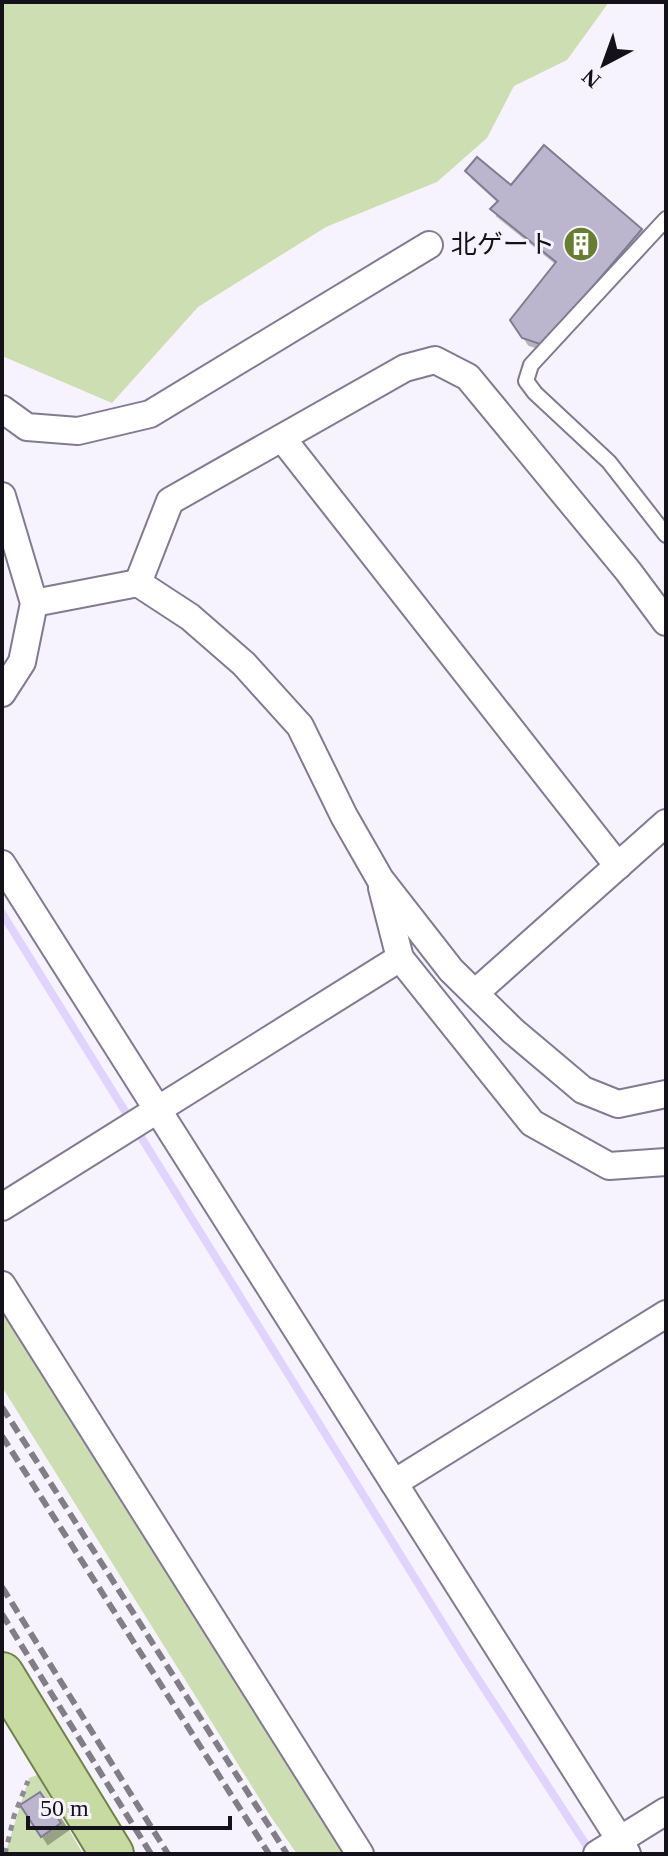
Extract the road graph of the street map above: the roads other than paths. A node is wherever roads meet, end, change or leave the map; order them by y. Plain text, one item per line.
1 (666, 219) edge
2 (429, 245) dead end
3 (2, 409) edge
4 (282, 438) junction
5 (2, 496) edge
6 (666, 535) edge
7 (138, 583) junction
8 (34, 603) junction
9 (666, 622) edge
10 (2, 693) edge
11 (666, 823) edge
12 (2, 864) edge
13 (618, 866) junction
14 (380, 879) junction
15 (400, 958) junction
16 (475, 993) junction
17 (666, 1094) edge
18 (156, 1109) junction
19 (666, 1162) edge
20 (2, 1207) edge
21 (2, 1285) edge
22 (666, 1314) edge
23 (394, 1483) junction
24 (2, 1674) edge
25 (666, 1811) edge
26 (623, 1847) edge
27 (112, 1854) edge
28 (360, 1854) edge
29 (597, 1854) edge

1 - 6 lane
2 - 3 street
4 - 7 street
4 - 9 street
4 - 13 street
5 - 8 street
7 - 8 street
7 - 14 street
8 - 10 street
11 - 13 street
12 - 18 street
13 - 16 street
14 - 15 street
14 - 16 street
15 - 18 street
15 - 19 street
16 - 17 street
18 - 20 street
18 - 23 street
21 - 28 street
22 - 23 street
23 - 26 street
24 - 27 main road
25 - 26 street
26 - 29 street

